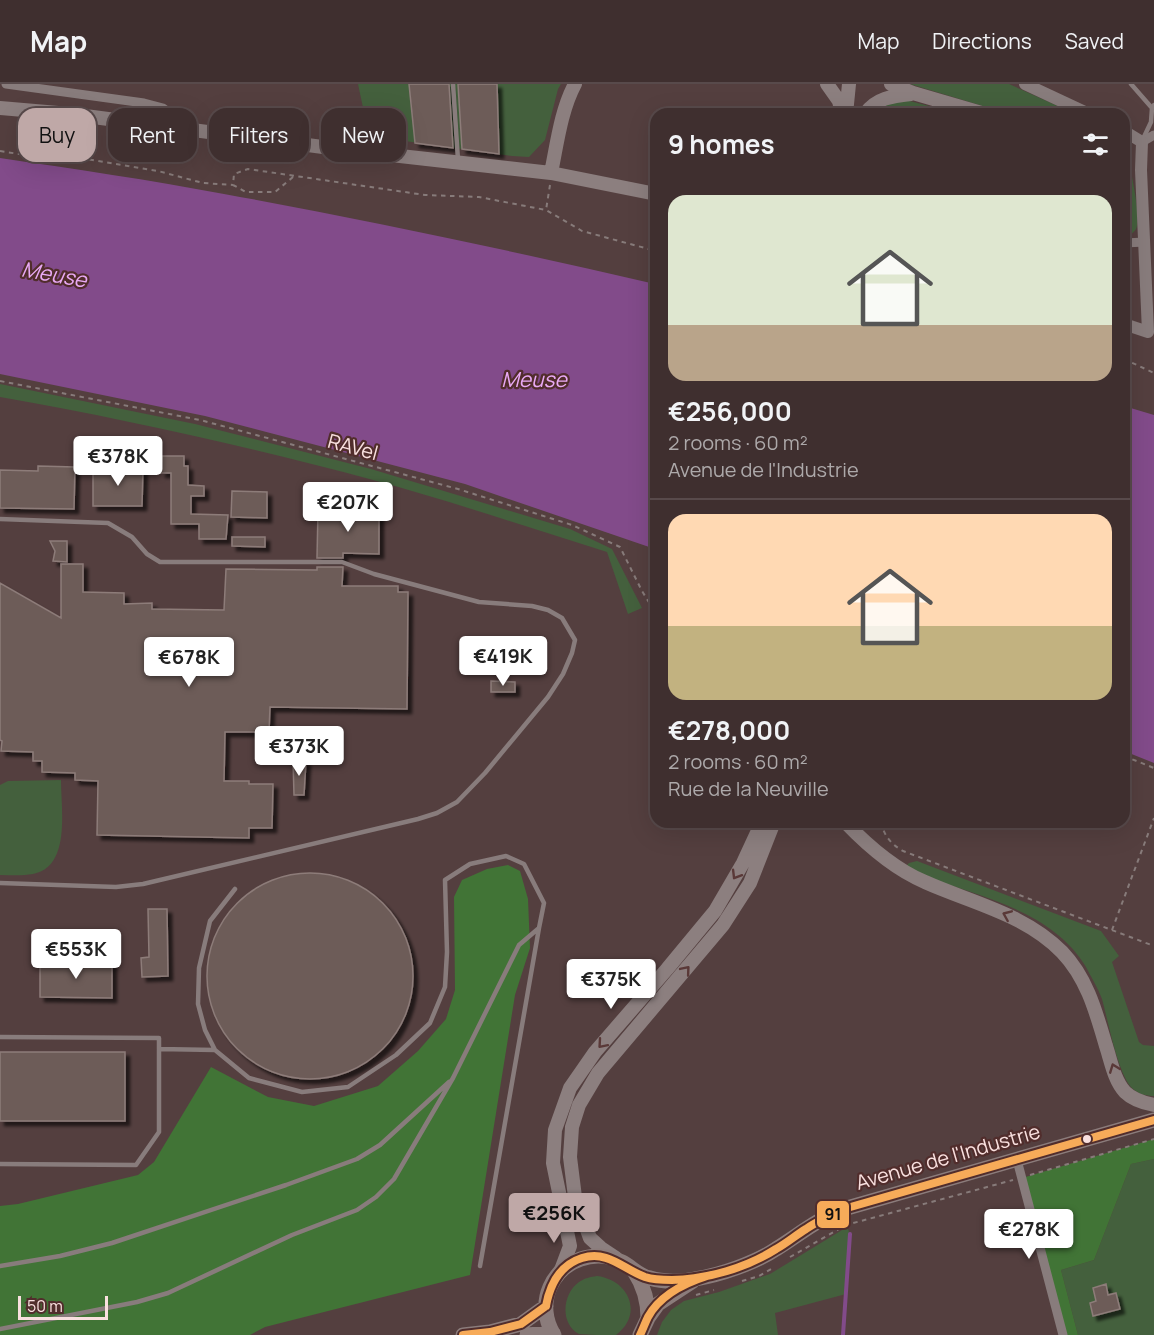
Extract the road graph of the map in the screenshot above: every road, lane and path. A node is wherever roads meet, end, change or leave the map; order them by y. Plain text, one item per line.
1 (6, 84) edge
2 (453, 84) edge
3 (575, 84) edge
4 (827, 84) edge
5 (849, 84) edge
6 (891, 84) edge
7 (1024, 84) edge
8 (1131, 84) edge
9 (913, 93) junction
10 (1153, 106) edge
11 (0, 108) edge
12 (163, 108) edge
13 (842, 108) edge
14 (845, 108) edge
15 (869, 108) edge
16 (965, 108) edge
17 (1076, 108) edge
18 (108, 119) edge
19 (197, 130) edge
20 (1130, 135) edge
21 (1154, 135) edge
22 (1142, 142) junction
23 (0, 151) edge
24 (458, 163) junction
25 (551, 173) junction
26 (293, 177) junction
27 (233, 185) junction
28 (650, 193) edge
29 (546, 210) junction
30 (1145, 242) junction
31 (1130, 243) edge
32 (650, 249) edge
33 (1130, 326) edge
34 (1151, 334) edge
35 (1130, 362) edge
36 (1154, 373) edge
37 (0, 381) edge
38 (0, 519) edge
39 (650, 603) edge
40 (1130, 758) edge
41 (1154, 768) edge
42 (1154, 818) edge
43 (759, 828) edge
44 (772, 828) edge
45 (851, 828) edge
46 (882, 828) edge
47 (0, 883) edge
48 (234, 889) dead end
49 (539, 928) junction
50 (1112, 930) junction
51 (1154, 946) edge
52 (0, 1037) edge
53 (159, 1050) junction
54 (215, 1050) junction
55 (453, 1078) junction
56 (1154, 1105) edge
57 (1154, 1120) edge
58 (1154, 1139) edge
59 (1017, 1160) junction
60 (0, 1164) edge
61 (1022, 1178) junction
62 (789, 1258) dead end
63 (779, 1264) dead end
64 (0, 1266) edge
65 (480, 1266) dead end
66 (629, 1267) junction
67 (561, 1270) junction
68 (695, 1279) junction
69 (737, 1283) dead end
70 (715, 1290) dead end
71 (693, 1296) dead end
72 (546, 1306) junction
73 (0, 1329) edge
74 (644, 1329) edge
75 (554, 1334) edge
76 (463, 1335) edge
77 (527, 1335) edge
78 (1063, 1335) edge

1 - 12 street
2 - 24 lane
3 - 25 main road
4 - 13 main road
5 - 14 main road
6 - 9 main road
7 - 17 street
8 - 10 lane
9 - 15 main road
9 - 16 main road
10 - 22 lane
11 - 18 main road
19 - 24 main road
20 - 22 street
21 - 22 street
22 - 30 street
23 - 27 path
24 - 25 main road
25 - 28 main road
25 - 29 path
26 - 27 path
26 - 27 path
26 - 29 path
29 - 32 path
30 - 31 street
30 - 34 street
33 - 34 street
35 - 36 path
37 - 39 path, RAVel
38 - 47 lane
40 - 41 path
42 - 50 path
43 -> 67 main road
66 -> 44 main road
56 -> 45 main road
46 - 50 path
48 - 54 lane
49 - 54 lane
49 - 55 lane
49 - 65 lane
50 - 51 path
52 - 53 lane
53 - 54 lane
53 - 60 lane
55 - 64 lane
55 - 73 lane
57 - 59 main road, Avenue de l'Industrie
58 - 61 path
59 - 61 street
59 - 68 main road, Avenue de l'Industrie
61 - 62 path
61 - 78 street
63 - 69 path
66 - 67 main road
66 - 68 main road
66 - 74 main road
67 - 72 main road
68 - 74 main road
70 - 71 path
72 - 75 main road
72 - 76 main road
75 - 77 main road

